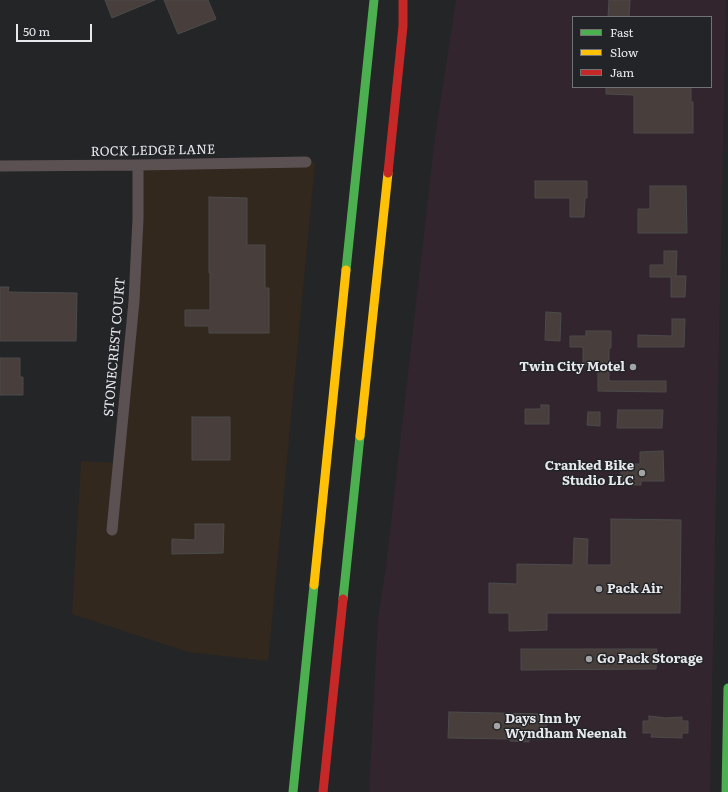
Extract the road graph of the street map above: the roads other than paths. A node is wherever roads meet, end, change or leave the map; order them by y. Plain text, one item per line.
1 (374, 0) edge
2 (403, 0) edge
3 (412, 7) dead end
4 (404, 26) junction
5 (306, 162) dead end
6 (138, 165) junction
7 (0, 166) edge
8 (112, 530) dead end
9 (728, 688) edge
10 (293, 792) edge
11 (323, 792) edge
12 (726, 792) edge

1 - 10 main road
2 - 4 main road
3 - 4 main road
4 - 11 main road
5 - 6 street, ROCK LEDGE LANE
6 - 7 street, ROCK LEDGE LANE
6 - 8 street, STONECREST COURT
9 - 12 main road

